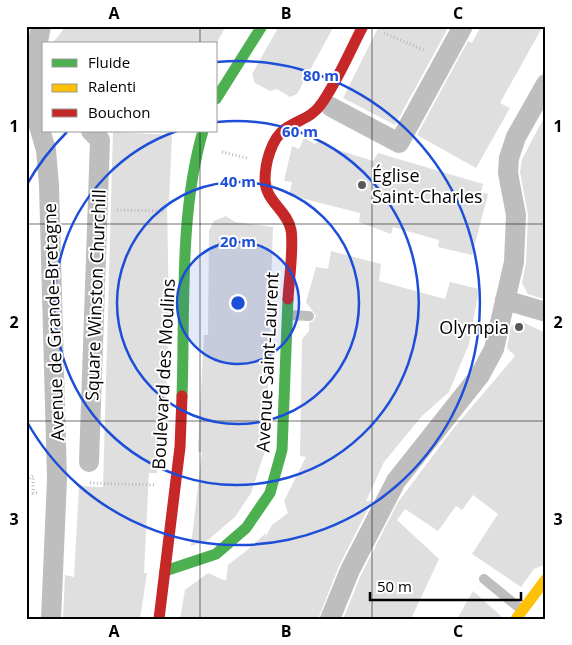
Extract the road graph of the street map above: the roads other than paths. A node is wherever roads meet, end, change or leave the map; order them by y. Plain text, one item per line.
1 (40, 26) edge
2 (262, 26) edge
3 (363, 26) edge
4 (463, 26) edge
5 (546, 84) edge
6 (218, 95) edge
7 (331, 107) dead end
8 (41, 122) edge
9 (43, 132) edge
10 (92, 132) edge
11 (203, 132) edge
12 (505, 300) junction
13 (546, 312) edge
14 (287, 315) junction
15 (309, 316) dead end
16 (95, 468) road end
17 (165, 571) junction
18 (484, 579) dead end
19 (546, 579) edge
20 (520, 615) edge
21 (51, 619) edge
22 (159, 619) edge
23 (330, 619) edge

1 - 8 street, Avenue de Grande-Bretagne
2 - 6 street
3 - 14 street, Avenue Saint-Laurent
4 - 7 street
5 - 12 street
9 - 21 street, Avenue de Grande-Bretagne
10 - 16 street, Square Winston Churchill
11 - 17 street, Boulevard des Moulins
12 - 13 street
12 - 23 street
14 - 15 lane
14 - 17 street, Avenue Saint-Laurent
17 - 22 street, Boulevard des Moulins
18 - 20 lane
19 - 20 street

